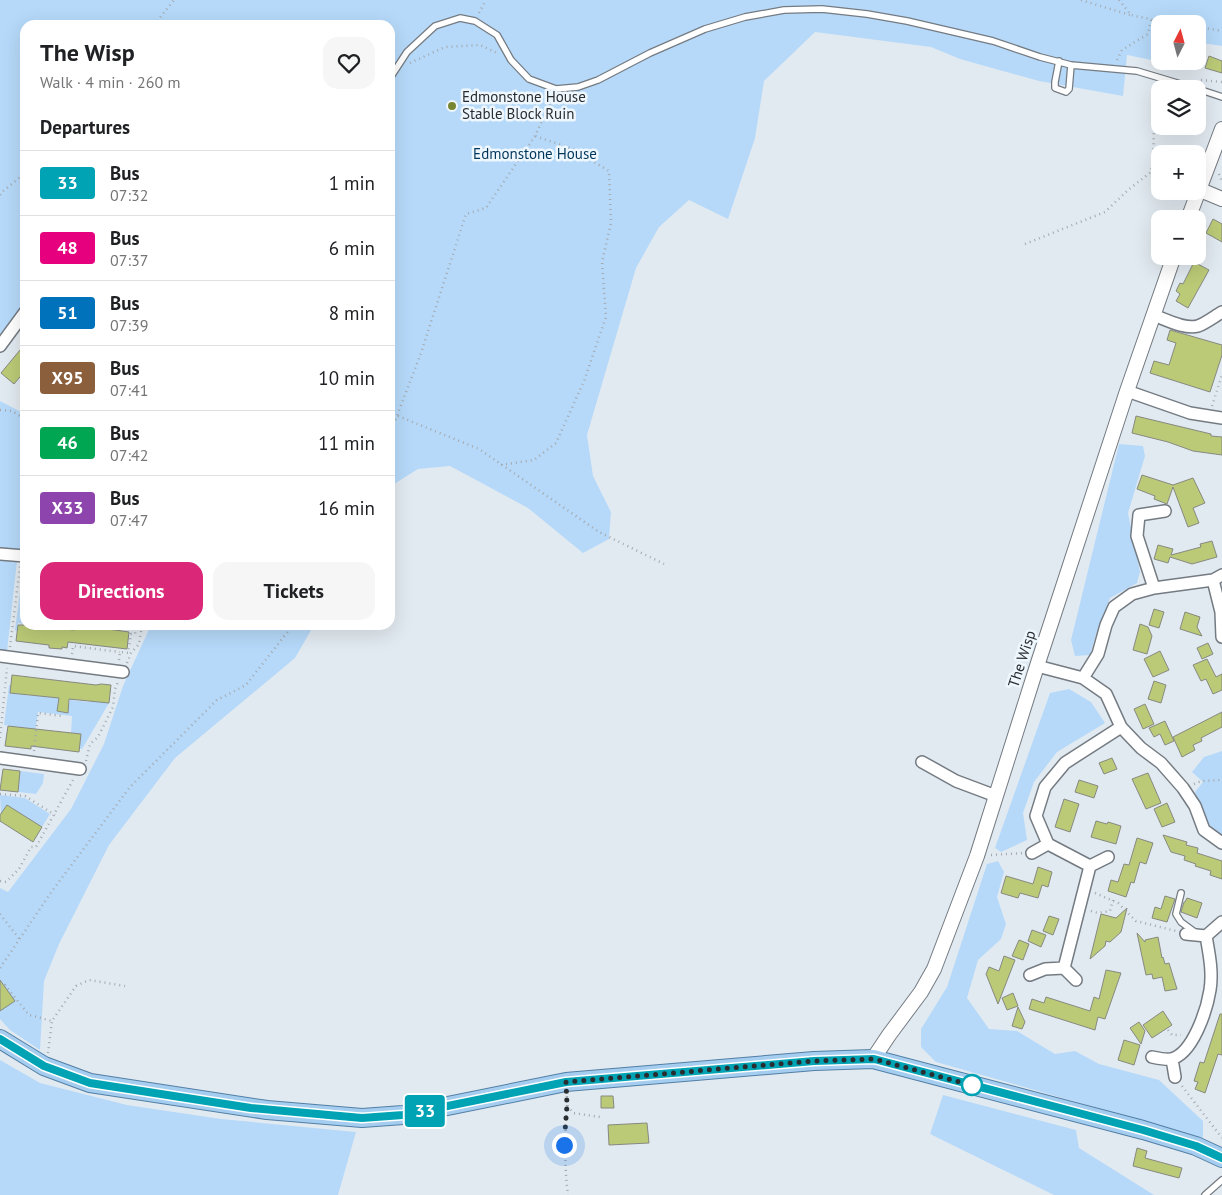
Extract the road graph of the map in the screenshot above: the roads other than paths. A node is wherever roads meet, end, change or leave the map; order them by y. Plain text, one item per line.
1 (1059, 62) junction
2 (1071, 65) junction
3 (395, 69) edge
4 (1169, 80) edge
5 (1206, 92) edge
6 (1222, 96) edge
7 (1222, 129) edge
8 (1206, 169) edge
9 (1206, 192) edge
10 (1222, 199) edge
11 (1171, 265) edge
12 (1222, 312) edge
13 (1152, 315) junction
14 (20, 319) edge
15 (0, 346) edge
16 (1127, 391) junction
17 (1222, 418) edge
18 (1165, 511) dead end
19 (0, 554) edge
20 (20, 556) edge
21 (1218, 578) edge
22 (1154, 588) junction
23 (1222, 637) edge
24 (4, 657) edge
25 (1036, 666) junction
26 (120, 672) road end
27 (1083, 678) junction
28 (1121, 727) junction
29 (0, 758) edge
30 (922, 762) dead end
31 (80, 768) dead end
32 (996, 796) junction
33 (1222, 843) edge
34 (1048, 844) junction
35 (1032, 853) road end
36 (1108, 858) dead end
37 (1090, 866) junction
38 (1181, 893) dead end
39 (1222, 922) edge
40 (1186, 934) road end
41 (1202, 935) junction
42 (1064, 968) junction
43 (1030, 975) dead end
44 (1076, 980) dead end
45 (0, 1039) edge
46 (886, 1040) junction
47 (1152, 1057) dead end
48 (874, 1059) junction
49 (1172, 1059) junction
50 (705, 1070) junction
51 (1175, 1077) road end
52 (1222, 1158) edge
53 (1222, 1180) edge
54 (1205, 1195) edge

1 - 2 lane
1 - 2 lane
1 - 3 lane
2 - 4 lane
5 - 6 lane
7 - 8 street
9 - 10 street
11 - 13 street, The Wisp
12 - 13 street
13 - 16 street, The Wisp
14 - 15 street
16 - 17 street
16 - 25 street, The Wisp
18 - 22 street
19 - 20 street
21 - 22 street
21 - 23 street
22 - 27 street
24 - 26 street
25 - 27 street
25 - 32 street, The Wisp
27 - 28 street
28 - 33 street
28 - 34 street
29 - 31 street
30 - 32 street
32 - 46 street, The Wisp
34 - 35 street
34 - 37 street
36 - 37 street
37 - 42 street
38 - 41 lane
39 - 41 street
40 - 41 street
41 - 49 street
42 - 43 street
42 - 44 street
45 - 50 main road
46 - 48 street, The Wisp
46 - 50 street
47 - 49 street
48 - 50 main road
48 - 52 main road
49 - 51 street
53 - 54 lane

